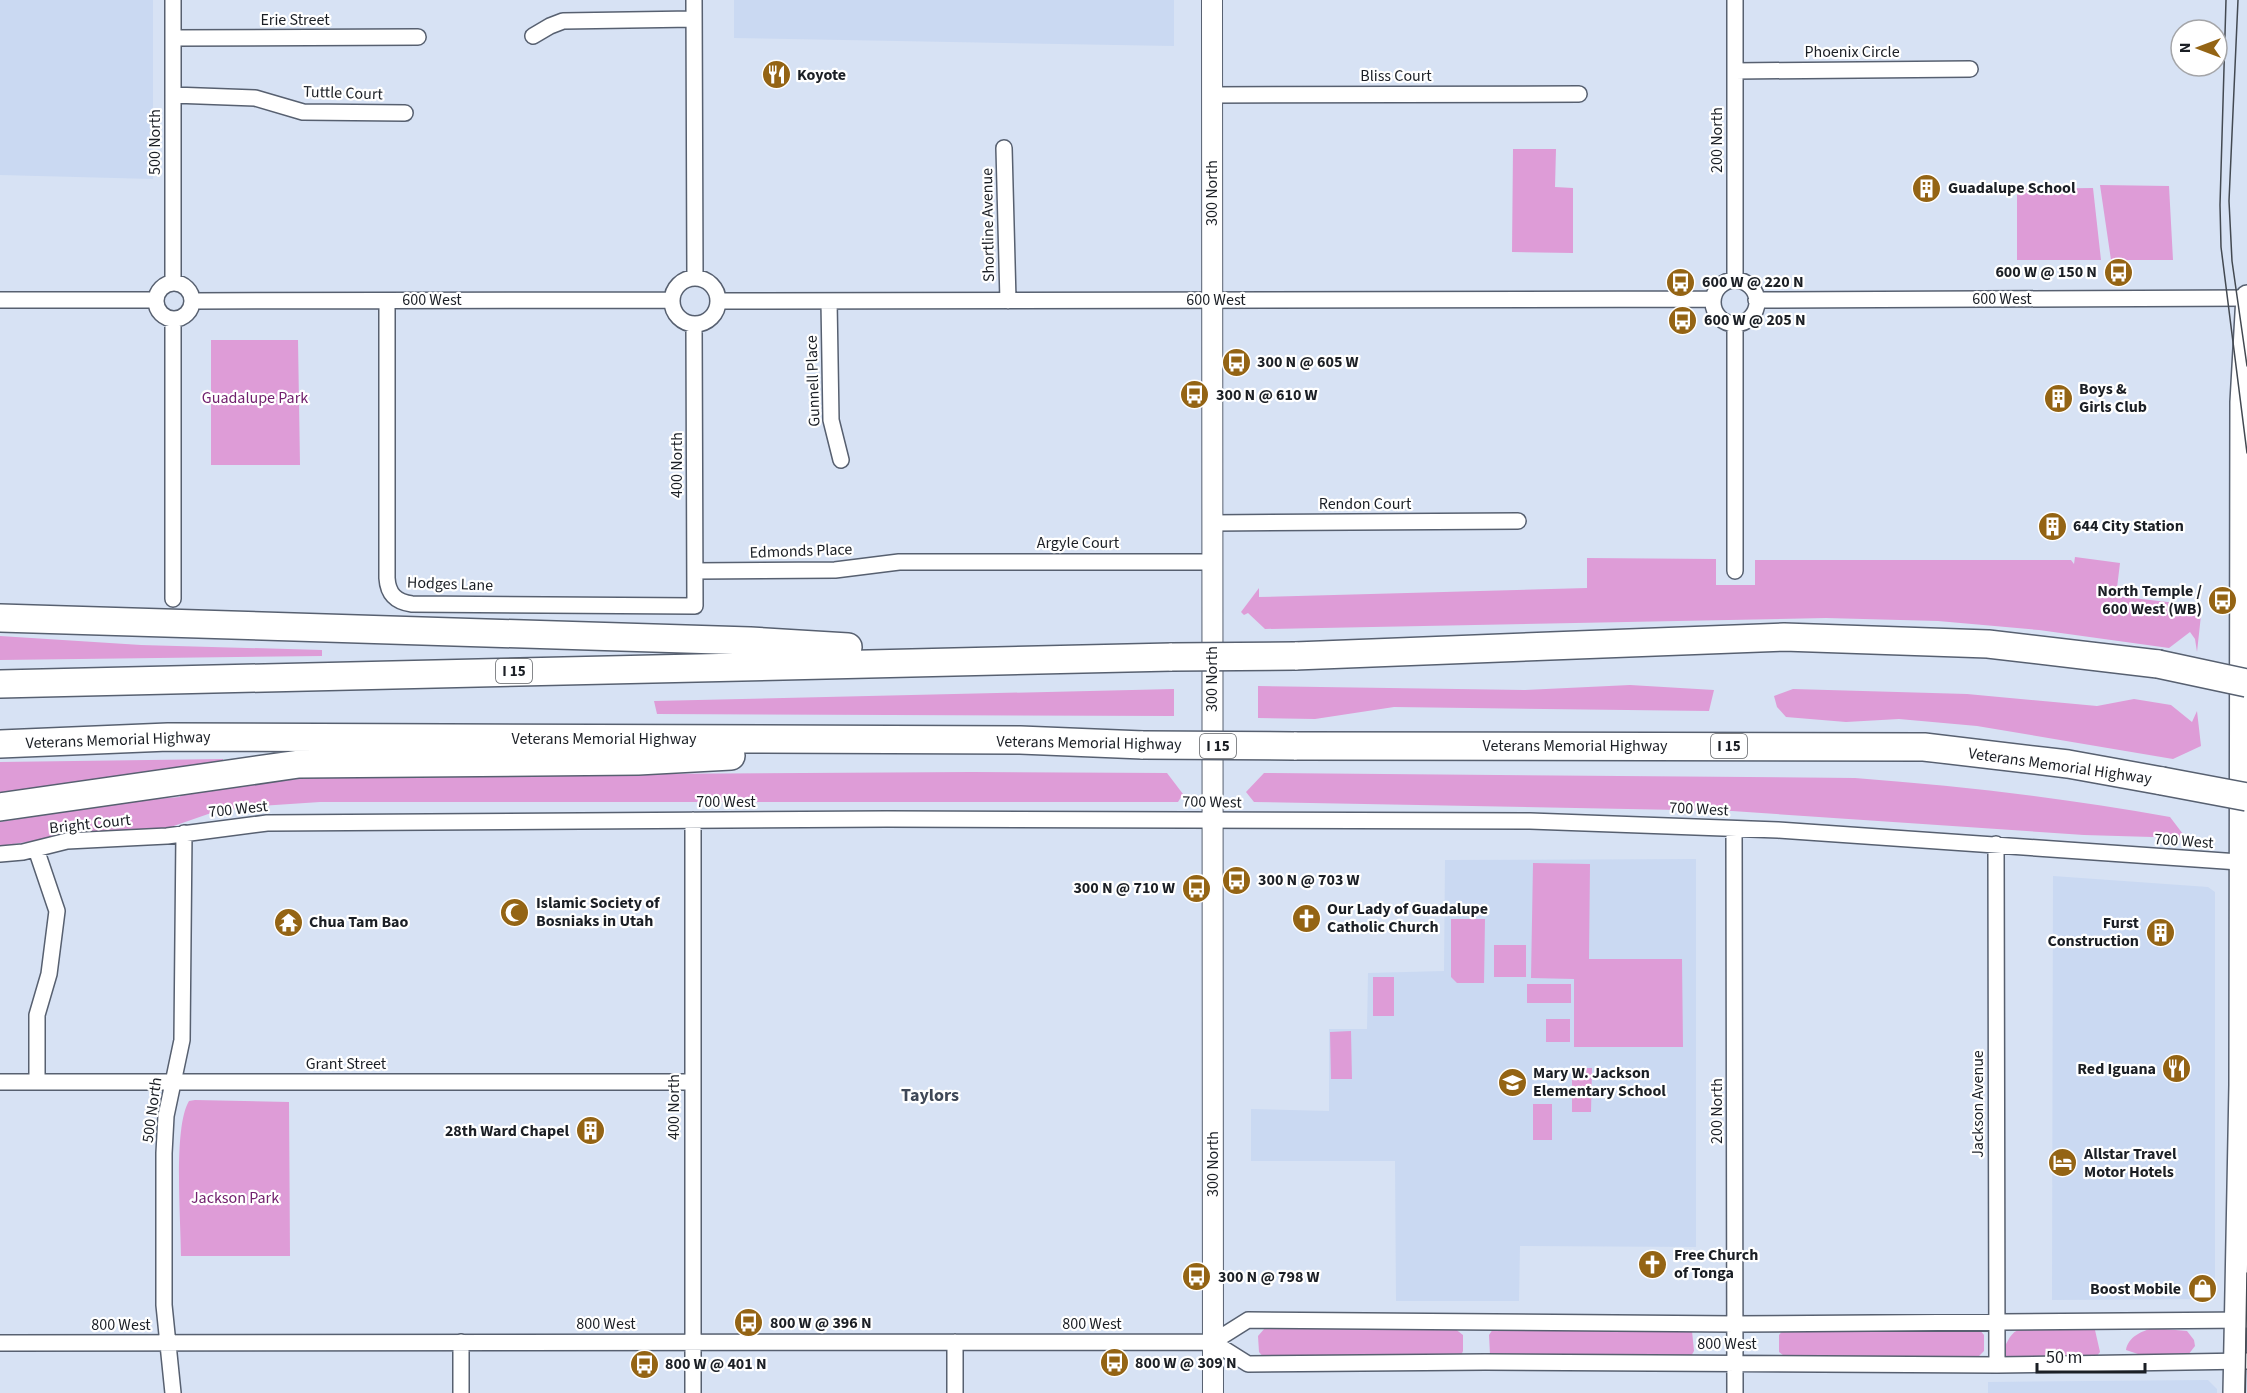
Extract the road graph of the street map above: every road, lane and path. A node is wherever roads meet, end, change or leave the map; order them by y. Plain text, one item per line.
1 (173, 0) edge
2 (694, 0) edge
3 (1212, 0) edge
4 (1735, 0) edge
5 (694, 20) junction
6 (533, 36) dead end
7 (418, 37) dead end
8 (173, 38) junction
9 (1970, 69) dead end
10 (1735, 71) junction
11 (1579, 94) dead end
12 (173, 95) junction
13 (1212, 95) junction
14 (405, 113) dead end
15 (1004, 148) dead end
16 (695, 278) junction
17 (1735, 280) junction
18 (173, 283) junction
19 (2247, 297) edge
20 (1713, 299) junction
21 (0, 300) edge
22 (156, 300) junction
23 (671, 300) junction
24 (1212, 300) junction
25 (1756, 300) junction
26 (192, 301) junction
27 (387, 301) junction
28 (718, 301) junction
29 (829, 301) junction
30 (1008, 301) junction
31 (173, 320) junction
32 (1735, 324) junction
33 (694, 325) junction
34 (841, 460) dead end
35 (1518, 521) dead end
36 (1212, 523) junction
37 (944, 561) joint
38 (1212, 562) junction
39 (695, 571) junction
40 (1735, 571) dead end
41 (173, 599) dead end
42 (695, 606) joint
43 (0, 618) edge
44 (1029, 659) junction
45 (2247, 683) edge
46 (0, 684) edge
47 (1020, 740) junction
48 (0, 744) edge
49 (2247, 797) edge
50 (0, 807) edge
51 (693, 820) junction
52 (1212, 820) junction
53 (1734, 829) junction
54 (184, 833) junction
55 (1996, 844) junction
56 (36, 849) junction
57 (0, 854) edge
58 (2240, 862) junction
59 (0, 1082) edge
60 (37, 1082) junction
61 (692, 1082) junction
62 (173, 1083) junction
63 (1997, 1320) junction
64 (2240, 1320) edge
65 (1735, 1324) junction
66 (461, 1342) junction
67 (693, 1342) junction
68 (955, 1342) junction
69 (1213, 1342) junction
70 (0, 1343) edge
71 (169, 1343) junction
72 (2241, 1361) edge
73 (1735, 1362) junction
74 (1997, 1365) junction
75 (173, 1393) edge
76 (461, 1393) edge
77 (693, 1393) edge
78 (955, 1393) edge
79 (1213, 1393) edge
80 (1735, 1393) edge
81 (2234, 1393) edge

1 - 8 street, 500 North
2 - 5 street
3 - 13 street, 300 North
4 - 10 street, 200 North
5 - 6 street
5 - 16 street
7 - 8 street, Erie Street
8 - 12 street, 500 North
9 - 10 street, Phoenix Circle
10 - 17 street, 200 North
11 - 13 street, Bliss Court
12 - 14 street, Tuttle Court
12 - 18 street, 500 North
13 - 24 street, 300 North
15 - 30 street, Shortline Avenue
16 - 23 street
16 - 28 street
17 - 20 street
17 - 25 street
18 - 22 street
18 - 26 street
19 - 25 street, 600 West
19 - 58 main road
20 - 24 street, 600 West
20 - 32 street
21 - 22 street
22 - 31 street
23 - 27 street, 600 West
23 - 33 street
24 - 30 street, 600 West
24 - 36 street, 300 North
25 - 32 street
26 - 27 street, 600 West
26 - 31 street
27 - 42 street, Hodges Lane
28 - 29 street, 600 West
28 - 33 street
29 - 30 street, 600 West
29 - 34 street, Gunnell Place
31 - 41 street
32 - 40 street
33 - 39 street, 400 North
35 - 36 street, Rendon Court
36 - 38 street, 300 North
37 - 38 street, Argyle Court
37 - 39 street, Edmonds Place
38 - 52 street, 300 North
39 - 42 street, 400 North
43 - 44 highway
44 - 45 highway, I 15, bridge
44 - 46 highway, I 15
47 - 48 highway, Veterans Memorial Highway / I 15
47 - 49 highway, Veterans Memorial Highway / I 15, bridge
47 - 50 highway
51 - 52 street, 700 West
51 - 54 street, 700 West
51 - 61 street, 400 North
52 - 53 street, 700 West
52 - 69 street, 300 North
53 - 55 street, 700 West
53 - 65 street, 200 North
54 - 56 street, Bright Court
54 - 62 street, 500 North
55 - 58 street, 700 West
55 - 63 street, Jackson Avenue
56 - 57 street, Bright Court
56 - 60 street
58 - 64 main road
59 - 60 street, Grant Street
60 - 62 street, Grant Street
61 - 62 street, Grant Street
61 - 67 street, 400 North
62 - 71 street, 500 North
63 - 64 street, 800 West
63 - 65 street, 800 West
63 - 74 street, Jackson Avenue
64 - 72 main road
65 - 69 street, 800 West
65 - 73 street, 200 North
66 - 67 street, 800 West
66 - 71 street, 800 West
66 - 76 street
67 - 68 street, 800 West
67 - 77 street, 400 North
68 - 69 street, 800 West
68 - 78 street
69 - 73 street, 800 West
69 - 79 street, 300 North
70 - 71 street, 800 West
71 - 75 street, 500 North
72 - 74 street, 800 West
72 - 81 main road
73 - 74 street, 800 West
73 - 80 street, 200 North

